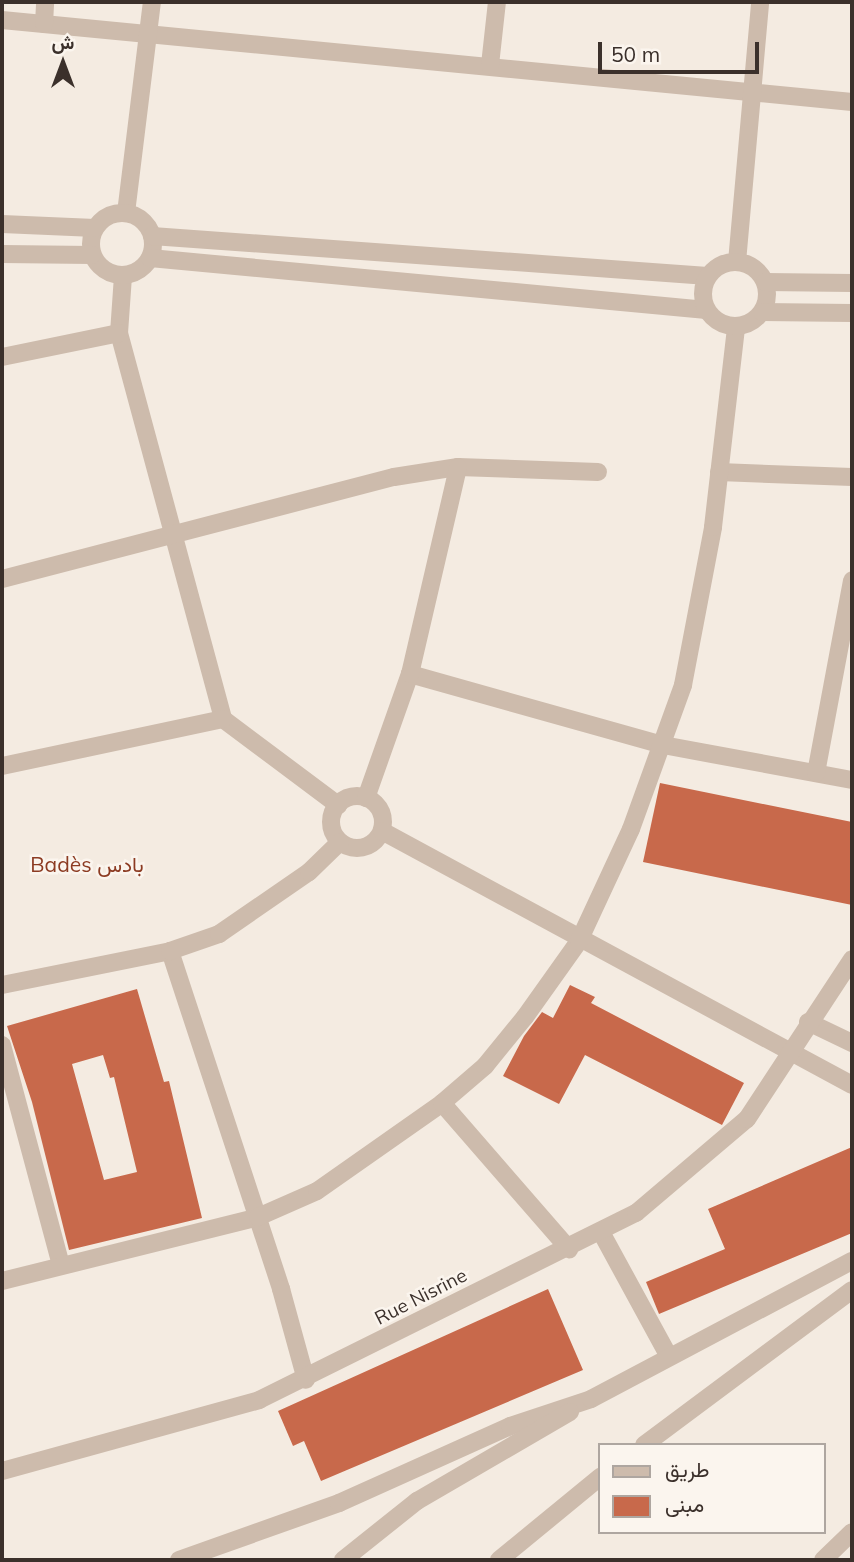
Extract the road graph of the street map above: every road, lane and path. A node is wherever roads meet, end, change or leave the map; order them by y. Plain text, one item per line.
1 (45, 2) edge
2 (152, 2) edge
3 (497, 2) edge
4 (760, 2) edge
5 (2, 20) edge
6 (44, 23) junction
7 (149, 34) junction
8 (490, 65) junction
9 (749, 92) junction
10 (852, 102) edge
11 (126, 213) junction
12 (2, 224) edge
13 (96, 228) junction
14 (152, 236) junction
15 (2, 254) edge
16 (92, 255) junction
17 (150, 258) junction
18 (475, 259) junction
19 (737, 262) junction
20 (123, 275) junction
21 (708, 276) junction
22 (765, 282) junction
23 (852, 283) edge
24 (472, 289) junction
25 (707, 310) junction
26 (762, 312) junction
27 (852, 313) edge
28 (736, 327) junction
29 (119, 333) junction
30 (2, 357) edge
31 (458, 467) junction
32 (598, 472) dead end
33 (719, 472) junction
34 (852, 477) edge
35 (177, 535) junction
36 (2, 579) edge
37 (852, 580) edge
38 (410, 674) junction
39 (223, 719) junction
40 (663, 745) junction
41 (2, 766) edge
42 (816, 773) junction
43 (852, 780) edge
44 (366, 798) junction
45 (338, 805) junction
46 (382, 831) junction
47 (340, 842) junction
48 (579, 941) junction
49 (170, 951) junction
50 (852, 959) edge
51 (2, 985) edge
52 (808, 1022) junction
53 (852, 1043) edge
54 (2, 1045) edge
55 (790, 1048) junction
56 (852, 1085) edge
57 (442, 1103) junction
58 (258, 1217) junction
59 (600, 1232) junction
60 (569, 1249) junction
61 (852, 1261) edge
62 (61, 1265) junction
63 (2, 1281) edge
64 (852, 1290) edge
65 (668, 1355) junction
66 (306, 1380) junction
67 (591, 1399) junction
68 (647, 1443) edge
69 (2, 1471) edge
70 (598, 1479) edge
71 (852, 1532) edge
72 (179, 1560) edge
73 (343, 1560) edge
74 (499, 1560) edge
75 (822, 1560) edge

1 - 6 street
2 - 7 street
3 - 8 street
4 - 9 street
5 - 6 street
6 - 7 street
7 - 8 street
7 - 11 street
8 - 9 street
9 - 10 street
9 - 19 street
11 - 13 street
11 - 14 street
12 - 13 street
13 - 16 street
14 - 17 street
14 - 18 street
15 - 16 street
16 - 20 street
17 - 20 street
17 - 24 street
18 - 21 street
18 - 24 street
19 - 21 street
19 - 22 street
20 - 29 street
21 - 25 street
22 - 23 street
22 - 26 street
24 - 25 street
25 - 28 street
26 - 27 street
26 - 28 street
28 - 33 street
29 - 30 street
29 - 35 street
31 - 32 street
31 - 35 street
31 - 38 street
33 - 34 street
33 - 40 street
35 - 36 street
35 - 39 street
37 - 42 street
38 - 40 street
38 - 44 street
39 - 41 street
39 - 45 street
40 - 42 street
40 - 48 street
42 - 43 street
44 - 45 street
44 - 46 street
45 - 47 street
46 - 47 street
46 - 48 street
47 - 49 street
48 - 55 street
48 - 57 street
49 - 51 street
49 - 58 street
50 - 52 street, Rue Nisrine
52 - 53 street
52 - 55 street, Rue Nisrine
54 - 62 street
55 - 56 street
55 - 59 street, Rue Nisrine
57 - 58 street
57 - 60 street
58 - 62 street
58 - 66 street
59 - 60 street, Rue Nisrine
59 - 65 street
60 - 66 street, Rue Nisrine
61 - 65 street
62 - 63 street
64 - 68 street
65 - 67 street
66 - 69 street, Rue Nisrine
67 - 72 street
67 - 73 street
70 - 74 street
71 - 75 street

